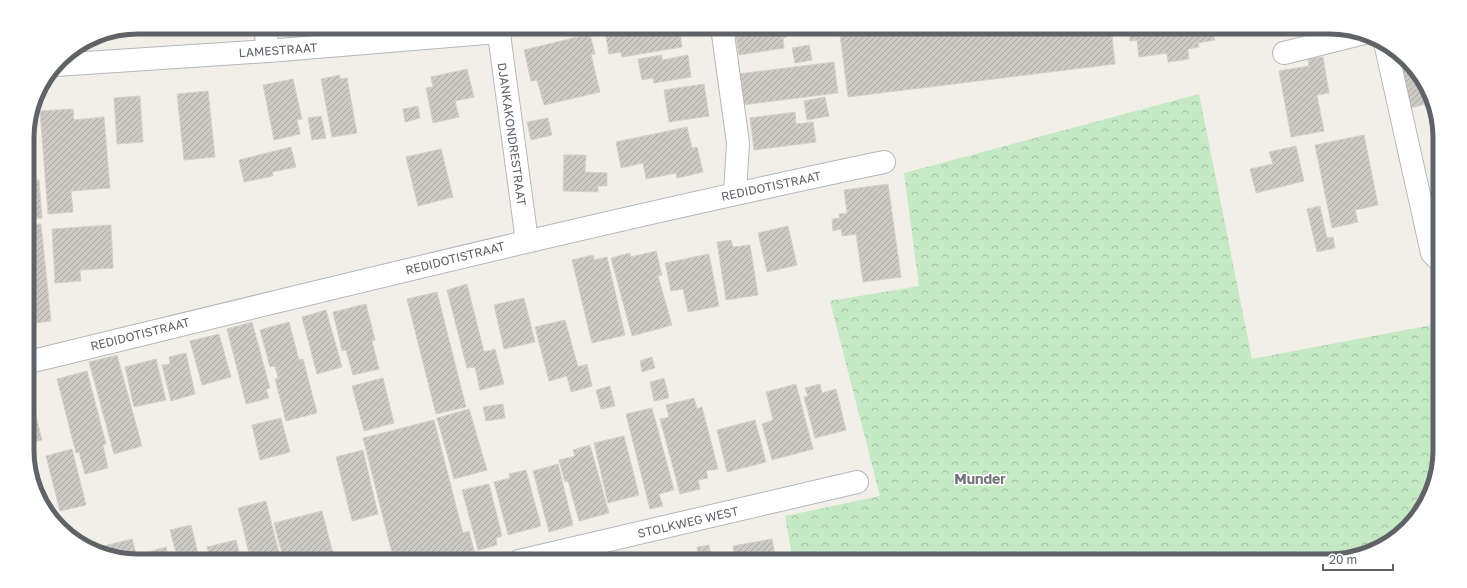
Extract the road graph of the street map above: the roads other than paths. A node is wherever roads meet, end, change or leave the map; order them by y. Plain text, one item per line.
1 (266, 34) edge
2 (454, 34) edge
3 (499, 34) edge
4 (723, 34) edge
5 (1351, 37) edge
6 (268, 51) junction
7 (1387, 52) edge
8 (1284, 54) dead end
9 (68, 60) edge
10 (884, 162) dead end
11 (735, 193) junction
12 (527, 241) junction
13 (1433, 254) edge
14 (34, 361) edge
15 (857, 482) dead end
16 (549, 554) edge

1 - 6 street
2 - 6 street, LAMESTRAAT
3 - 12 street, DJANKAKONDRESTRAAT
4 - 11 street
5 - 8 street
6 - 9 street, LAMESTRAAT
7 - 13 street
10 - 11 street, REDIDOTISTRAAT
11 - 12 street, REDIDOTISTRAAT
12 - 14 street, REDIDOTISTRAAT
15 - 16 street, STOLKWEG WEST

